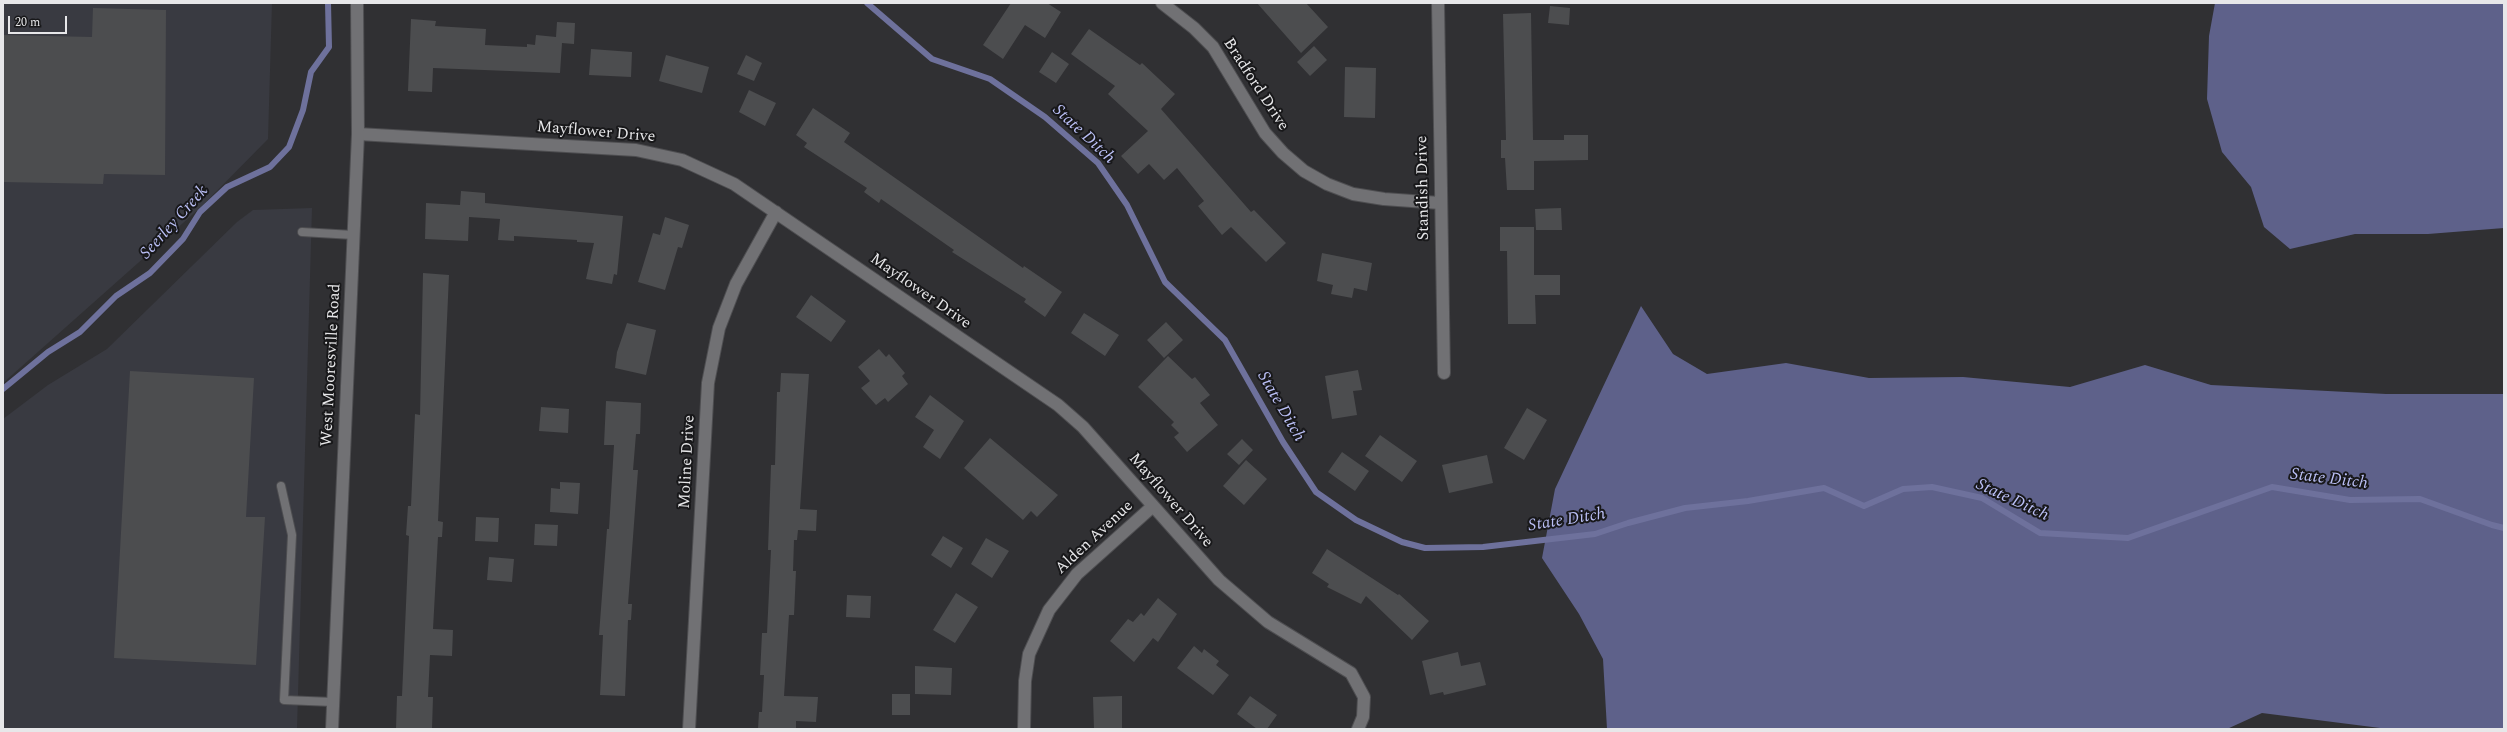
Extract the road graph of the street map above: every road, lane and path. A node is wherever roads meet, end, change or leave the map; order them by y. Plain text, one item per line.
1 (357, 3) edge
2 (1162, 3) edge
3 (1438, 3) edge
4 (358, 134) junction
5 (1440, 202) junction
6 (776, 212) junction
7 (302, 232) dead end
8 (353, 235) junction
9 (1444, 373) dead end
10 (282, 486) dead end
11 (1153, 506) junction
12 (333, 702) junction
13 (332, 729) edge
14 (689, 729) edge
15 (1024, 729) edge
16 (1358, 729) edge

1 - 4 street, West Mooresville Road
2 - 5 street, Bradford Drive
3 - 5 street, Standish Drive
4 - 6 street, Mayflower Drive
4 - 8 street, West Mooresville Road
5 - 9 street, Standish Drive
6 - 11 street, Mayflower Drive
6 - 14 street, Moline Drive
7 - 8 lane
8 - 12 street, West Mooresville Road
10 - 12 lane
11 - 15 street, Alden Avenue
11 - 16 street, Mayflower Drive
12 - 13 street, West Mooresville Road

